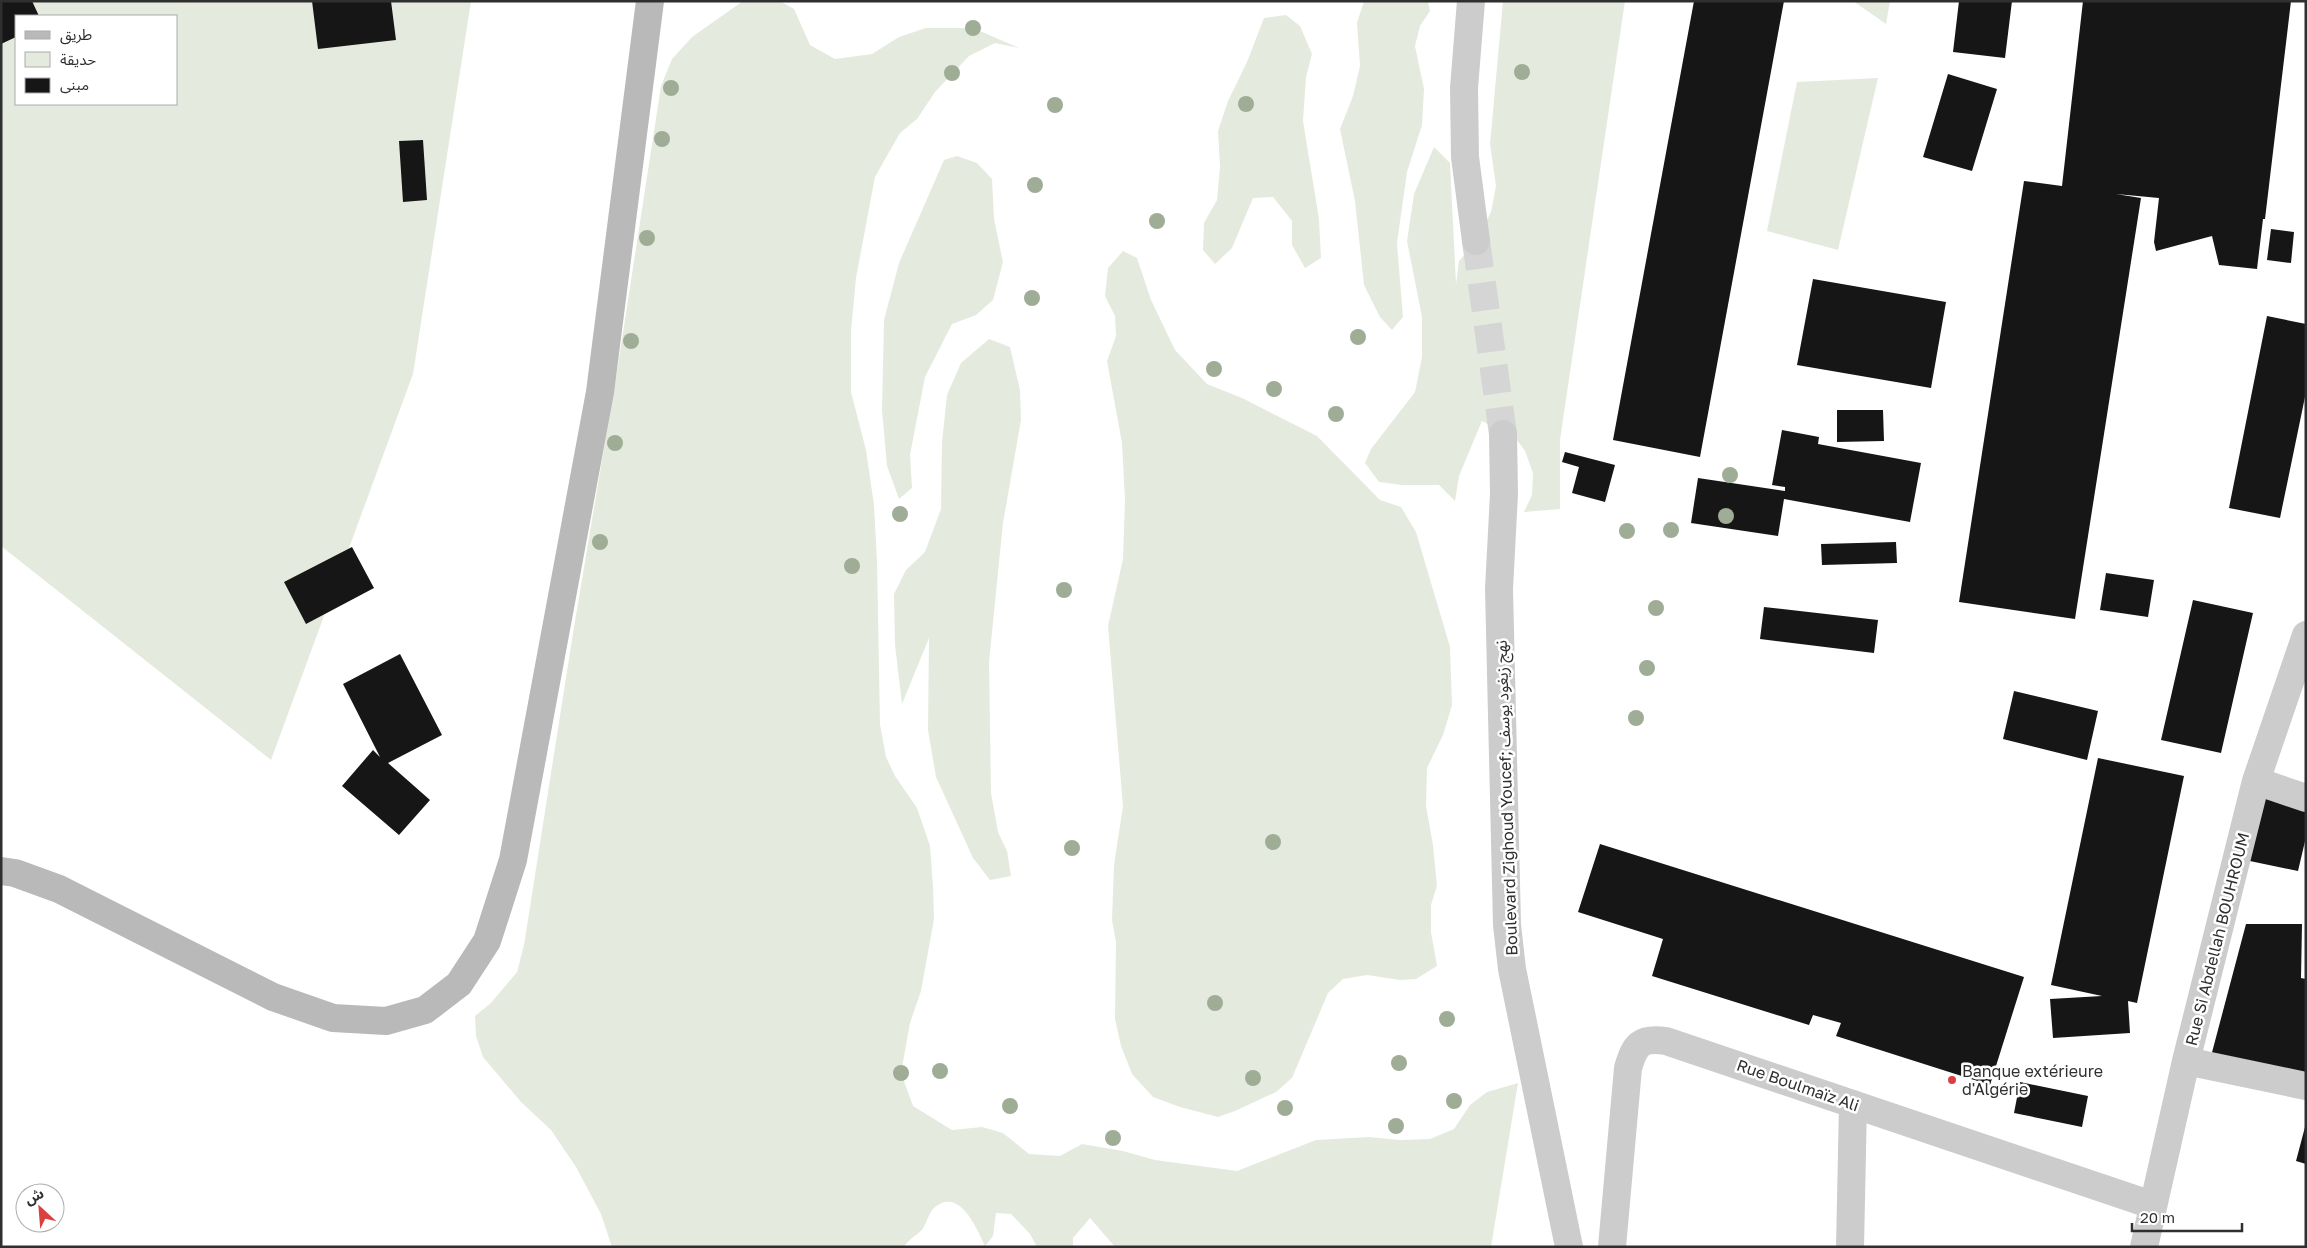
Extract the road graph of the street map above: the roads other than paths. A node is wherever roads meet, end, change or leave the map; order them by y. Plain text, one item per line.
1 (650, 1) edge
2 (1471, 1) edge
3 (1476, 241) tunnel mouth
4 (1503, 434) tunnel mouth
5 (2306, 635) edge
6 (2256, 781) junction
7 (2306, 798) edge
8 (1, 872) edge
9 (2186, 1061) junction
10 (2306, 1086) edge
11 (1853, 1104) junction
12 (2152, 1205) junction
13 (1569, 1247) edge
14 (1612, 1247) edge
15 (1850, 1247) edge
16 (2144, 1247) edge

1 - 8 main road
2 - 3 street
4 - 13 street, Boulevard Zighoud Youcef; نهج زيغود يوسف
5 - 6 street, Rue Si Abdellah BOUHROUM
6 - 7 street
6 - 9 street, Rue Si Abdellah BOUHROUM
9 - 10 street
9 - 12 street, Rue Si Abdellah BOUHROUM
11 - 12 street, Rue Boulmaïz Ali
11 - 14 street, Rue Boulmaïz Ali
11 - 15 street
12 - 16 street, Rue Si Abdellah BOUHROUM

